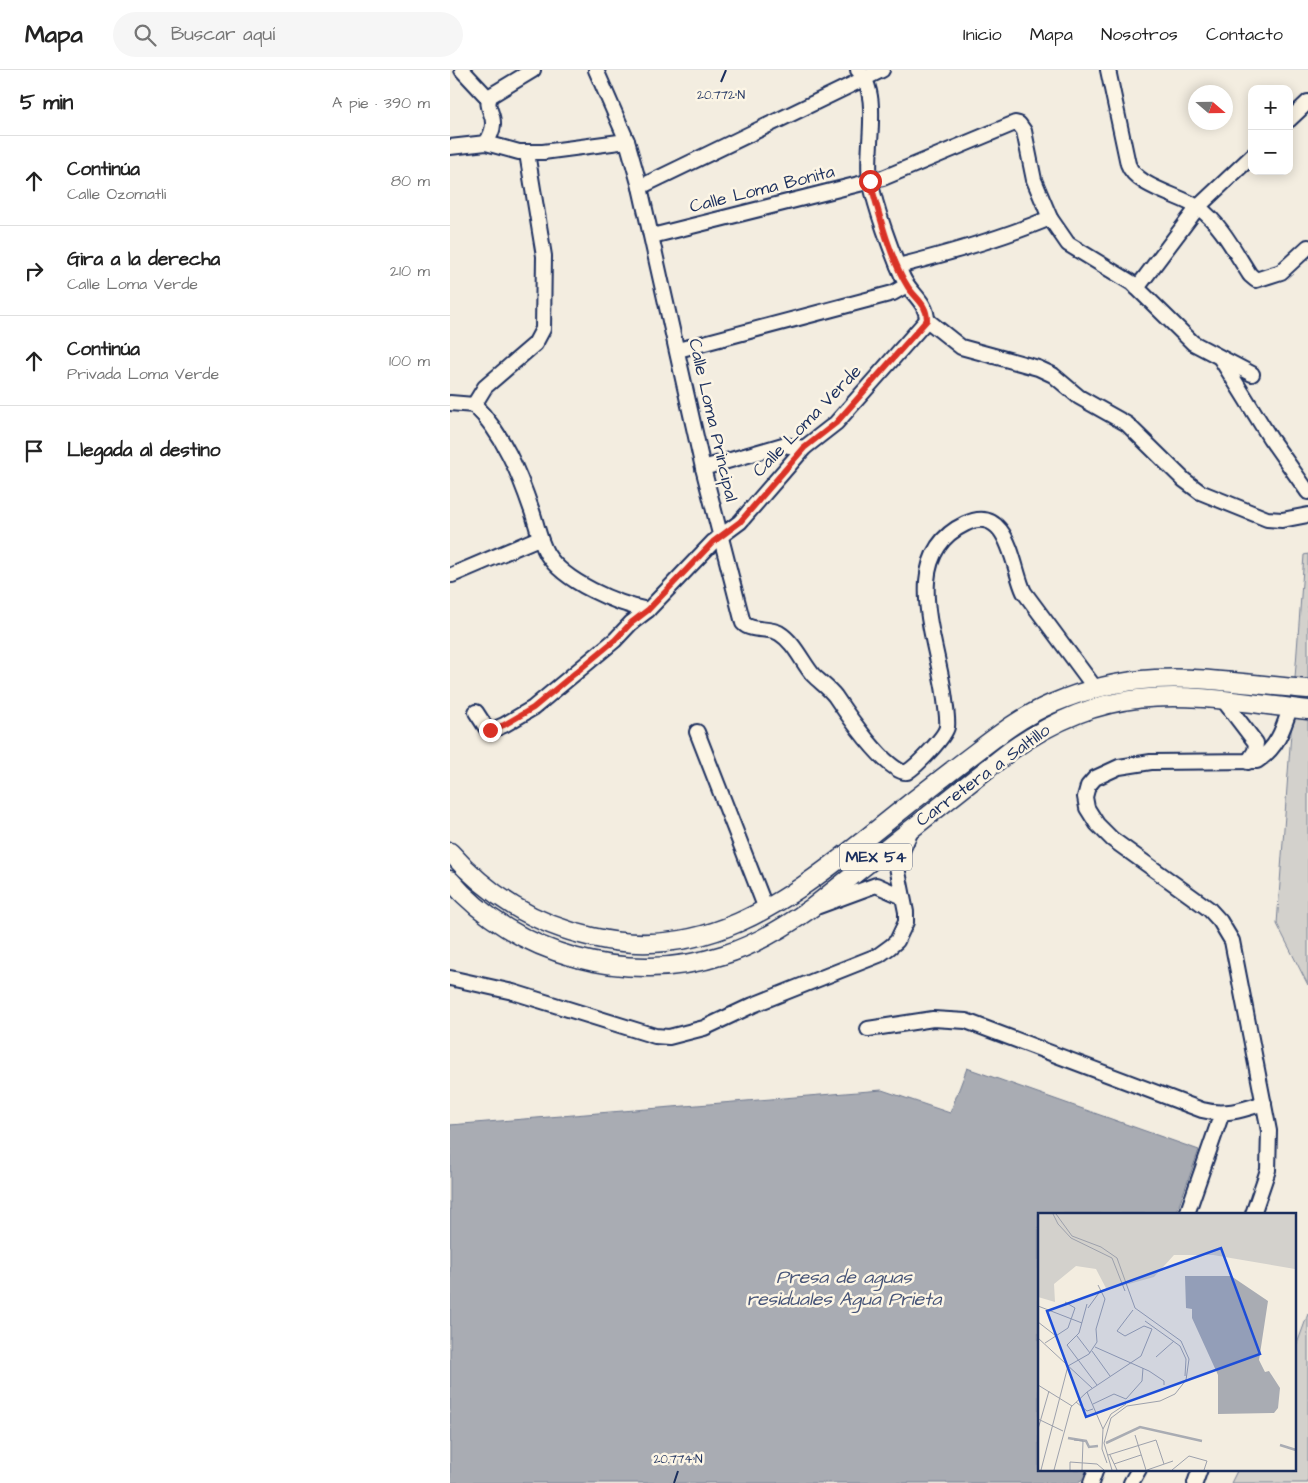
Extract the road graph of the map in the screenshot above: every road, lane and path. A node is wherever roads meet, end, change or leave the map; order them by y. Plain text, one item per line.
1 (462, 70) edge
2 (533, 70) edge
3 (596, 70) edge
4 (882, 70) edge
5 (1109, 70) edge
6 (861, 74) edge
7 (489, 99) junction
8 (1308, 102) edge
9 (1293, 116) edge
10 (627, 141) junction
11 (486, 143) junction
12 (450, 146) edge
13 (527, 153) junction
14 (1248, 160) edge
15 (870, 181) junction
16 (640, 187) junction
17 (1198, 208) junction
18 (1050, 218) junction
19 (652, 236) junction
20 (1308, 247) edge
21 (898, 266) junction
22 (907, 286) junction
23 (1137, 288) junction
24 (927, 320) junction
25 (678, 350) junction
26 (1220, 359) junction
27 (1252, 374) dead end
28 (450, 403) edge
29 (474, 405) junction
30 (804, 448) junction
31 (703, 468) junction
32 (1308, 492) edge
33 (1308, 514) edge
34 (721, 535) junction
35 (539, 538) junction
36 (452, 575) dead end
37 (648, 610) junction
38 (1095, 688) junction
39 (1308, 690) edge
40 (1224, 700) junction
41 (1290, 708) junction
42 (1308, 710) edge
43 (476, 712) dead end
44 (696, 732) dead end
45 (1248, 762) junction
46 (913, 826) junction
47 (450, 852) edge
48 (450, 880) edge
49 (901, 896) junction
50 (813, 907) junction
51 (766, 909) junction
52 (450, 978) edge
53 (868, 1029) dead end
54 (1264, 1103) junction
55 (1222, 1113) junction
56 (1257, 1212) edge
57 (1187, 1213) edge
58 (1096, 1470) edge
59 (1138, 1470) edge
60 (1200, 1470) edge
61 (1091, 1483) edge
62 (1131, 1483) edge
63 (1195, 1483) edge

1 - 7 street
2 - 7 street
3 - 10 street, Calle Loma Principal
4 - 6 street
5 - 17 street
6 - 15 street
6 - 16 street
7 - 11 street
8 - 9 street
10 - 13 street
10 - 16 street, Calle Loma Principal
11 - 12 street
11 - 13 street
13 - 29 street
14 - 17 street
15 - 18 street, Calle Loma Bonita
15 - 19 street, Calle Loma Bonita
15 - 21 street
16 - 19 street, Calle Loma Principal
17 - 20 street
17 - 23 street
18 - 21 street
18 - 23 street
19 - 25 street, Calle Loma Principal
21 - 22 street
22 - 24 street
22 - 25 street
23 - 26 street
24 - 30 street, Calle Loma Verde
24 - 33 street
25 - 31 street, Calle Loma Principal
26 - 27 street
26 - 32 street
28 - 29 street
29 - 35 street
30 - 31 street
30 - 34 street, Calle Loma Verde
31 - 34 street, Calle Loma Principal
34 - 37 street, Calle Loma Verde
34 - 38 street, Calle Loma Principal
35 - 36 street
35 - 37 street
37 - 43 street, Calle Loma Verde
38 - 39 main road, Carretera a Saltillo / MEX 54
38 - 51 main road, Carretera a Saltillo / MEX 54
40 - 41 main road, Carretera a Saltillo / MEX 54
40 - 45 street
40 - 46 main road, Carretera a Saltillo / MEX 54
41 - 42 main road, Carretera a Saltillo / MEX 54
41 - 45 street
44 - 51 street
45 - 54 street
46 - 49 street
46 - 50 main road, Carretera a Saltillo / MEX 54
47 - 51 main road, Carretera a Saltillo / MEX 54
48 - 50 main road, Carretera a Saltillo / MEX 54
49 - 50 street
49 - 52 street
53 - 55 street
54 - 55 street
54 - 56 street
55 - 57 street
58 - 61 street
59 - 62 street
60 - 63 street

